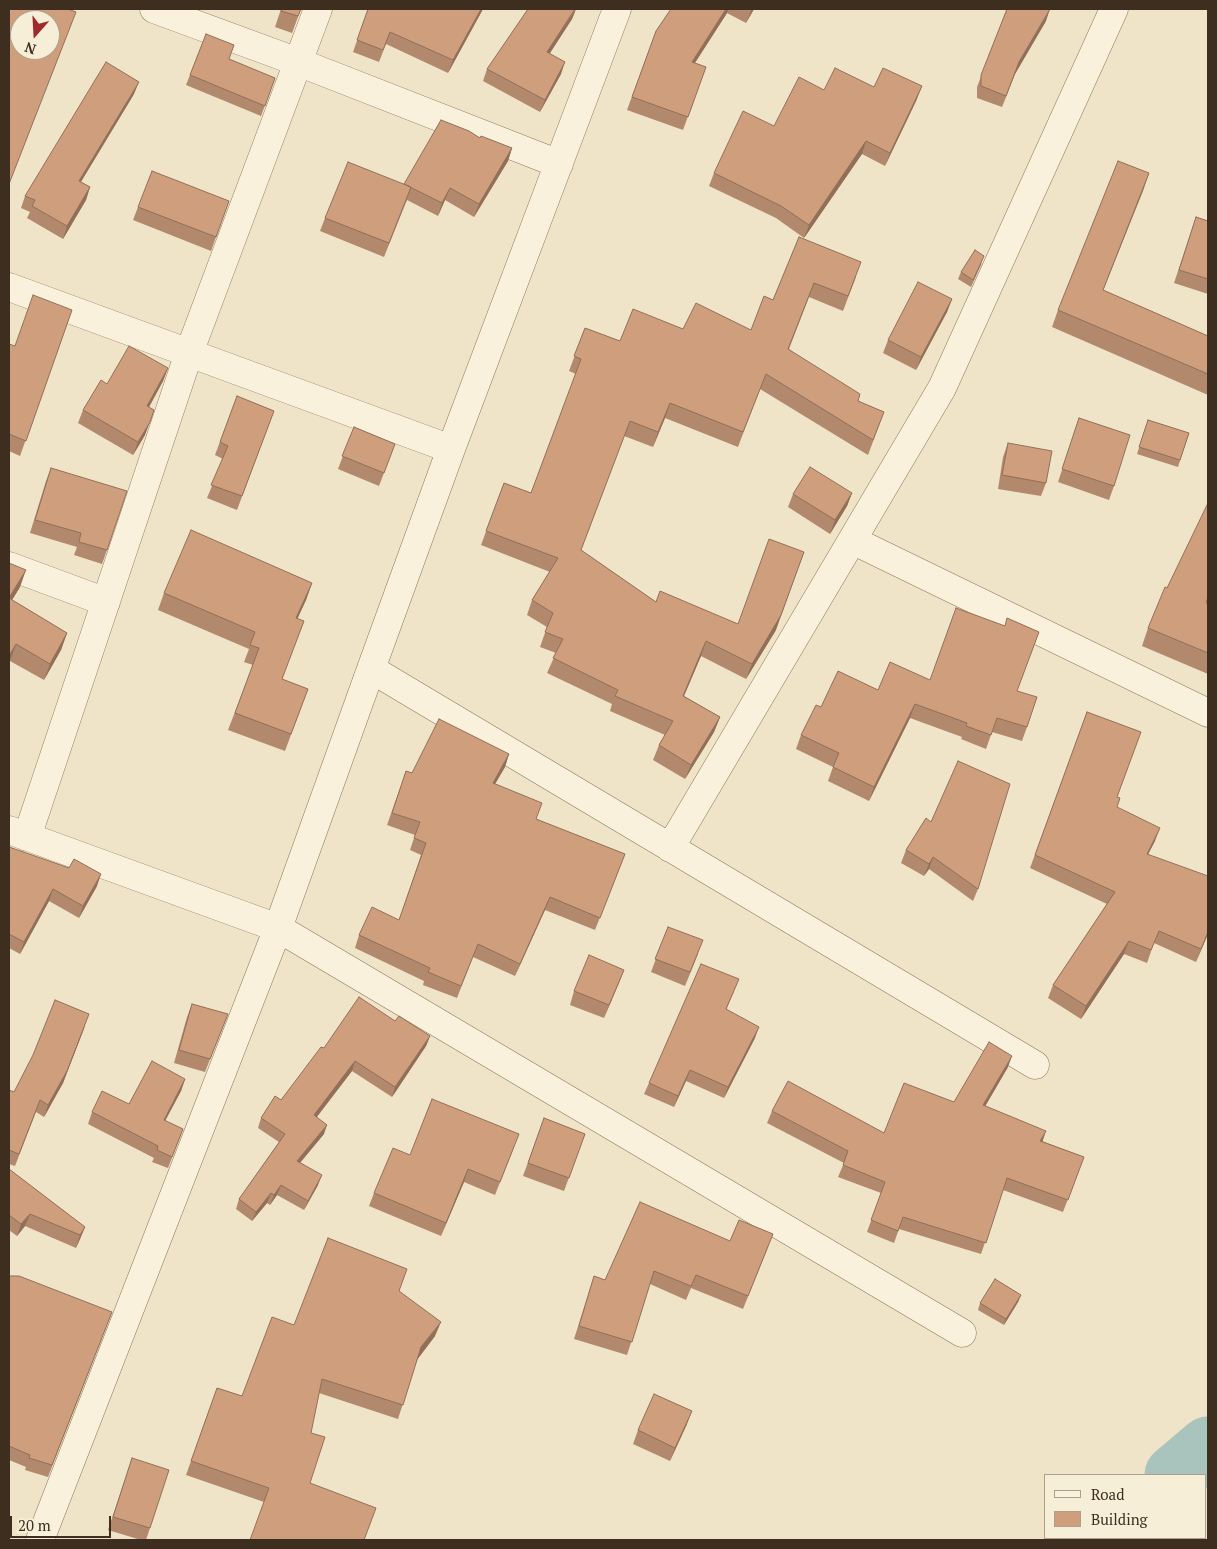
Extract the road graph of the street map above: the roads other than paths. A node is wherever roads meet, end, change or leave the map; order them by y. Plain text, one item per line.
1 (154, 9) edge
2 (318, 9) edge
3 (617, 9) edge
4 (1114, 9) edge
5 (298, 62) junction
6 (558, 164) junction
7 (9, 286) edge
8 (189, 353) junction
9 (451, 449) junction
10 (852, 540) junction
11 (9, 566) edge
12 (106, 602) junction
13 (371, 668) junction
14 (1208, 714) edge
15 (18, 834) edge
16 (670, 848) junction
17 (278, 928) junction
18 (1035, 1064) dead end
19 (962, 1333) dead end
20 (40, 1540) edge

1 - 5 street
2 - 5 street
3 - 6 street
4 - 10 street
5 - 6 street
5 - 8 street
6 - 9 street
7 - 8 street
8 - 9 street
8 - 12 street
9 - 13 street
10 - 14 street
10 - 16 street
11 - 12 street
12 - 15 street
13 - 16 street
13 - 17 street
15 - 17 street
16 - 18 street
17 - 19 street
17 - 20 street

